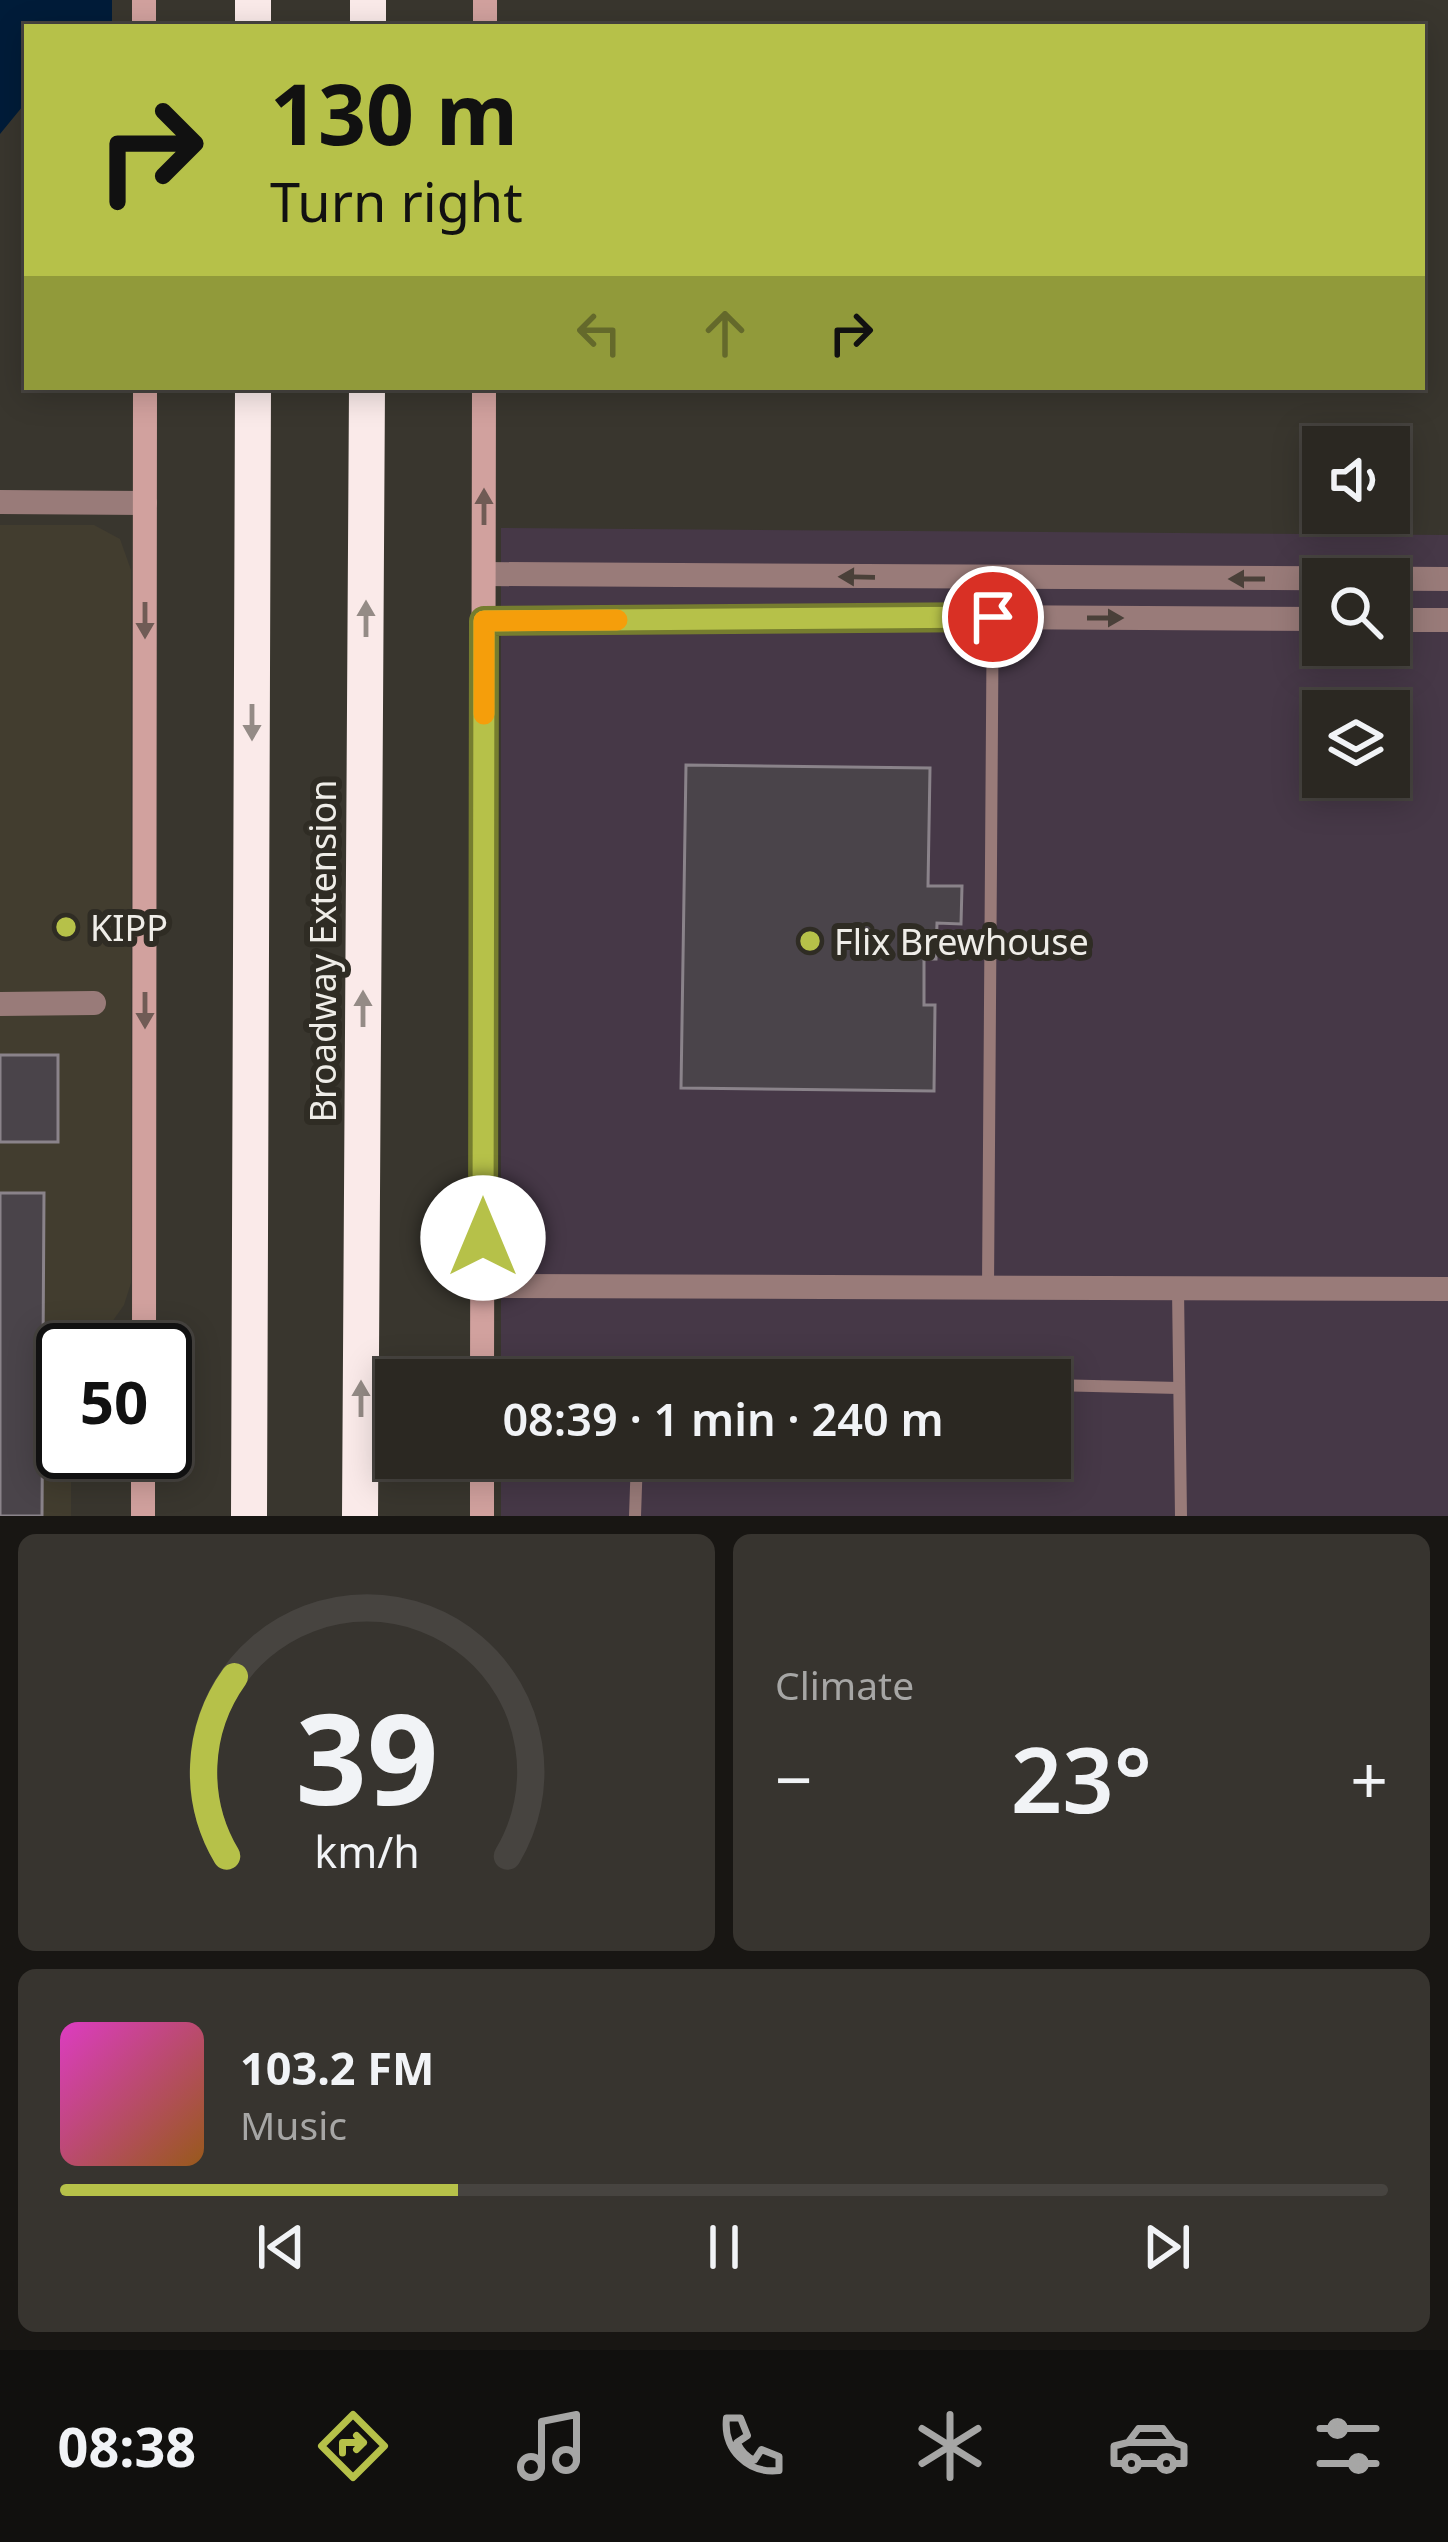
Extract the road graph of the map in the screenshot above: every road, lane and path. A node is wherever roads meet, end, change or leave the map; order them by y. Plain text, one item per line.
1 (145, 390) edge
2 (253, 390) edge
3 (367, 390) edge
4 (484, 390) edge
5 (0, 502) edge
6 (145, 502) junction
7 (484, 574) junction
8 (993, 578) junction
9 (1448, 579) edge
10 (993, 617) junction
11 (1302, 620) edge
12 (1410, 620) edge
13 (1448, 620) edge
14 (484, 621) junction
15 (94, 1003) dead end
16 (0, 1004) edge
17 (483, 1286) junction
18 (988, 1288) junction
19 (1178, 1288) junction
20 (1448, 1289) edge
21 (144, 1323) edge
22 (482, 1359) edge
23 (1071, 1385) edge
24 (1179, 1388) junction
25 (143, 1479) edge
26 (482, 1479) edge
27 (636, 1479) edge
28 (246, 1505) edge
29 (143, 1516) edge
30 (360, 1516) edge
31 (482, 1516) edge
32 (635, 1516) edge
33 (1181, 1516) edge

1 - 6 main road
2 -> 28 highway, Broadway Extension
30 -> 3 highway, Broadway Extension
7 -> 4 main road
5 - 6 street
6 -> 21 main road
8 -> 7 street
7 - 14 main road
9 -> 8 street
8 - 10 lane
10 -> 11 street
10 - 14 street
10 - 18 lane
12 - 13 street
14 - 17 main road
15 - 16 street
17 - 18 street
17 - 22 main road
18 - 19 street
19 - 20 street
19 - 24 lane
23 - 24 lane
24 - 33 lane
25 - 29 main road
26 - 31 main road
27 - 32 lane

